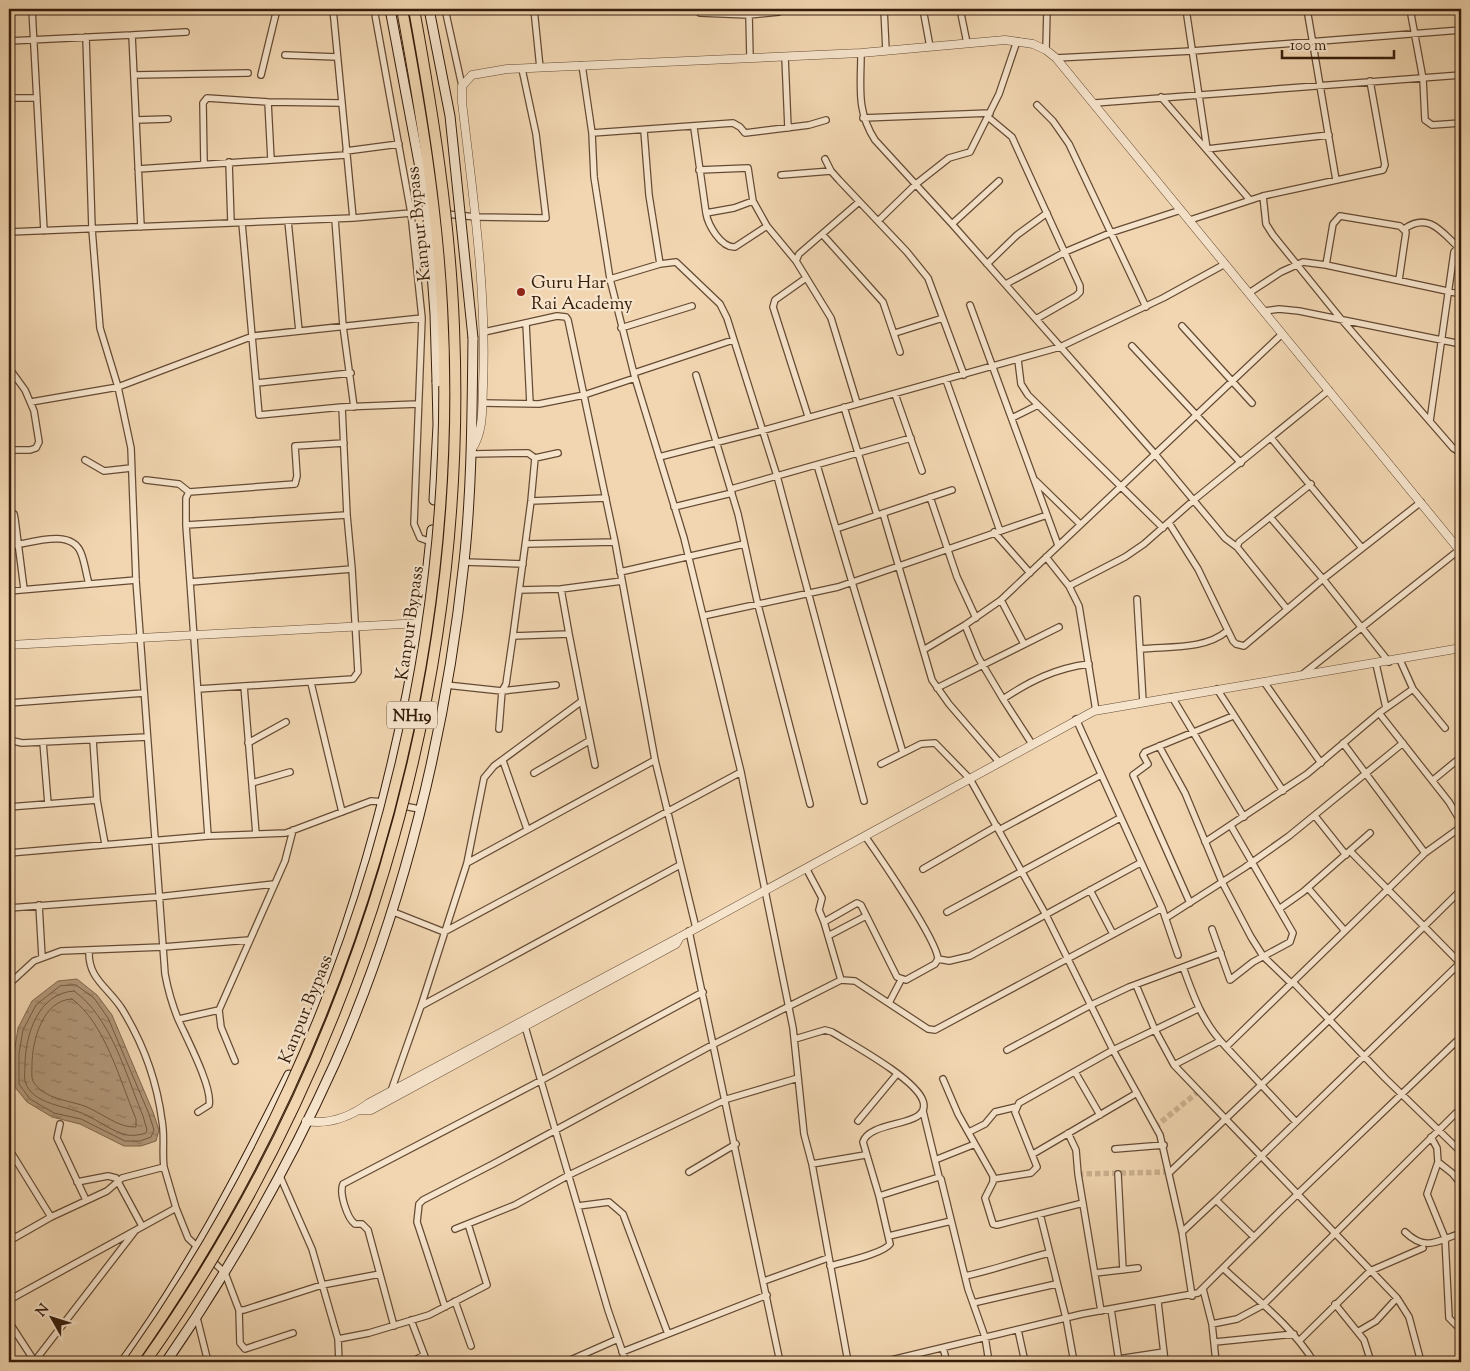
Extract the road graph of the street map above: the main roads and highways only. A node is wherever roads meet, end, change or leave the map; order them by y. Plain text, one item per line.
1 (390, 9) edge
2 (402, 9) edge
3 (414, 9) edge
4 (429, 9) edge
5 (123, 1362) edge
6 (131, 1362) edge
7 (145, 1362) edge
8 (166, 1362) edge

1 - 5 main road, bridge
2 - 6 highway, Kanpur Bypass / NH19, bridge
3 - 7 highway, Kanpur Bypass / NH19, bridge
4 - 8 main road, bridge

